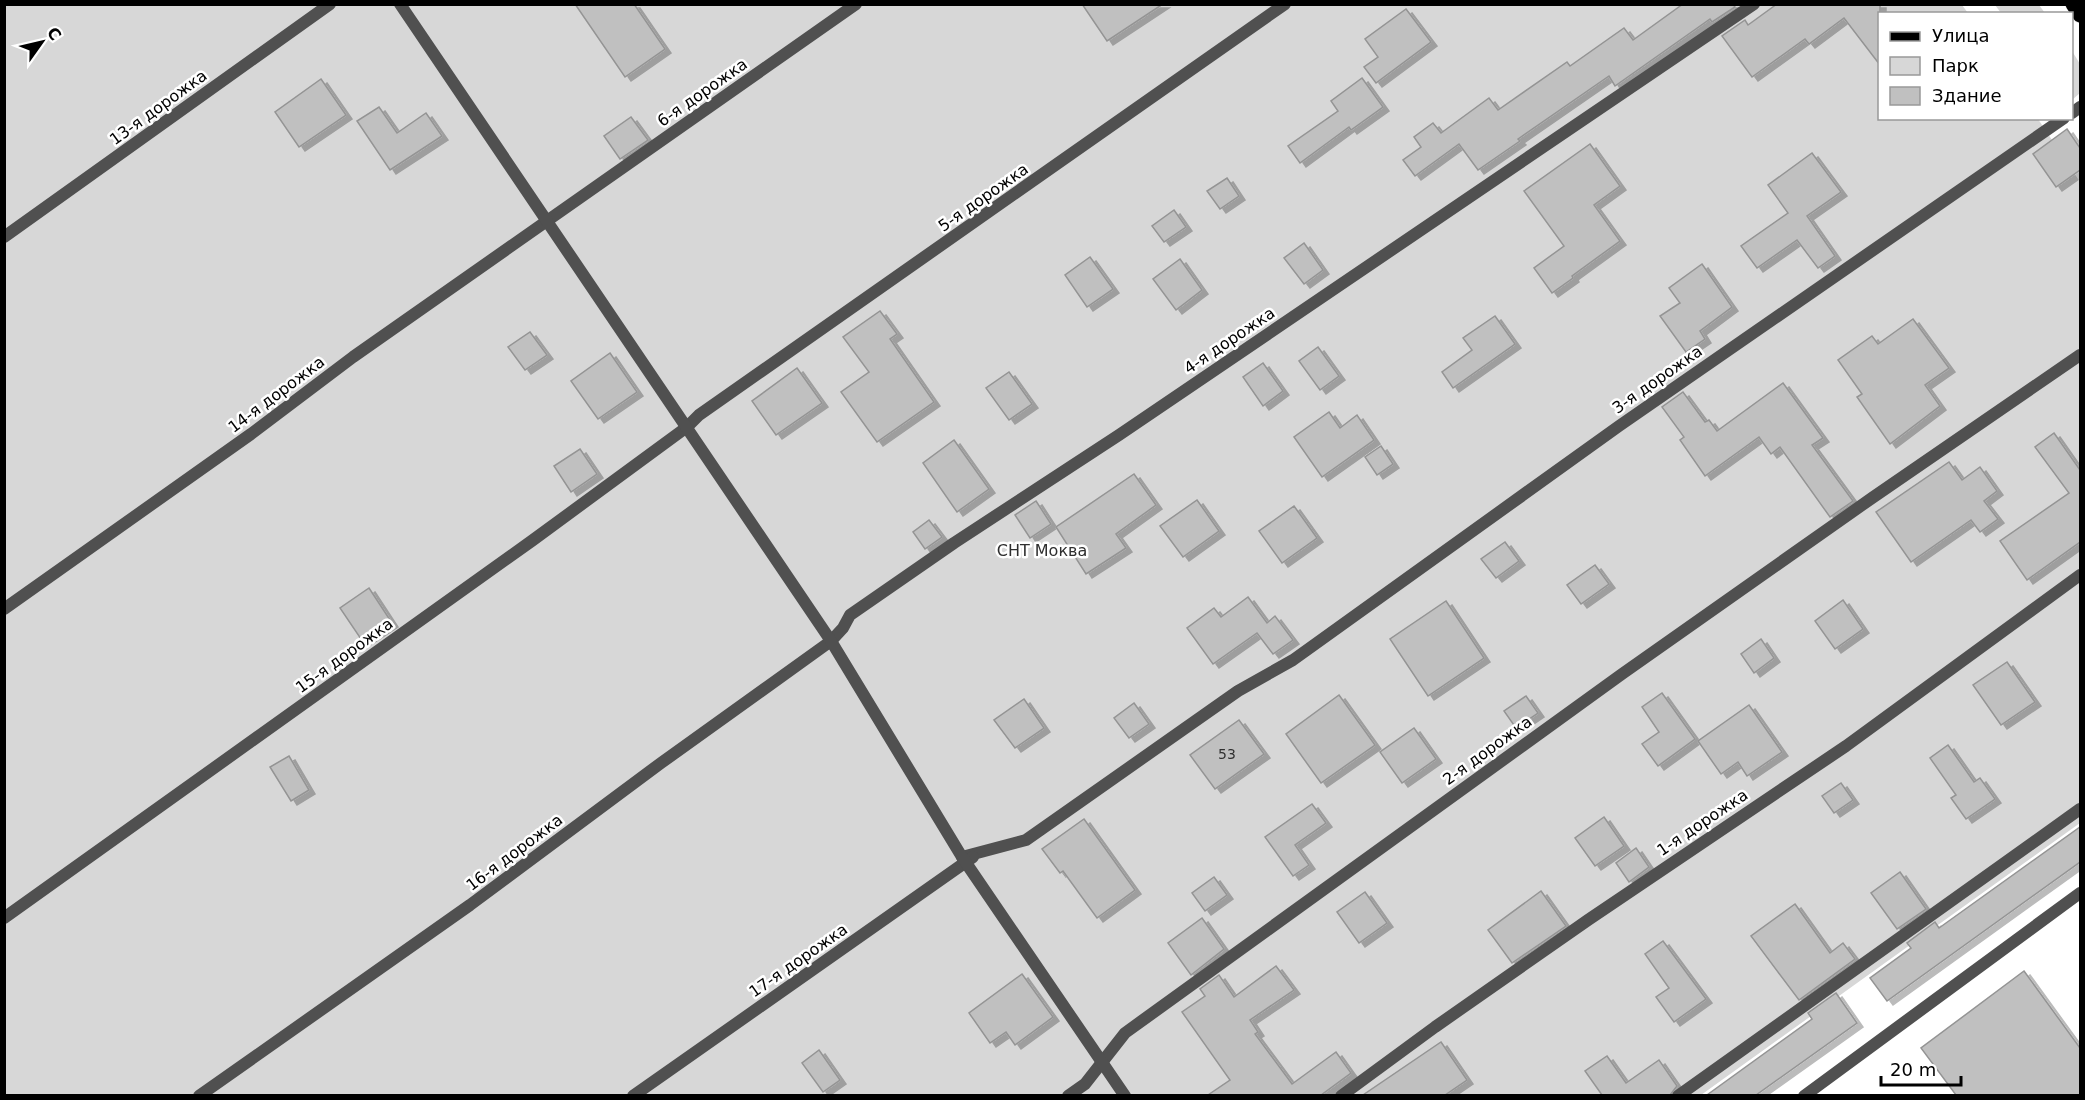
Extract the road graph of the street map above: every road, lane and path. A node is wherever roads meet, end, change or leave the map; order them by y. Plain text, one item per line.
1 (330, 4) edge
2 (400, 4) edge
3 (856, 4) edge
4 (1285, 4) edge
5 (1754, 4) edge
6 (2073, 4) edge
7 (2080, 15) edge
8 (2061, 120) edge
9 (567, 207) joint
10 (548, 221) junction
11 (4, 237) edge
12 (2080, 355) edge
13 (699, 415) joint
14 (687, 427) junction
15 (2080, 575) edge
16 (4, 609) edge
17 (843, 628) joint
18 (831, 640) junction
19 (2080, 809) edge
20 (981, 851) joint
21 (964, 860) junction
22 (2080, 893) edge
23 (4, 918) edge
24 (1102, 1063) junction
25 (199, 1095) edge
26 (633, 1095) edge
27 (1068, 1095) edge
28 (1125, 1095) edge
29 (1341, 1095) edge
30 (1678, 1095) edge
31 (1804, 1095) edge

1 - 11 street, 13-я дорожка
2 - 10 street
3 - 9 street, 6-я дорожка
4 - 13 street, 5-я дорожка
5 - 17 street, 4-я дорожка
6 - 7 main road
8 - 20 street, 3-я дорожка
9 - 10 street, 14-я дорожка
10 - 14 street
10 - 16 street, 14-я дорожка
12 - 24 street, 2-я дорожка
13 - 14 street, 15-я дорожка
14 - 18 street
14 - 23 street, 15-я дорожка
15 - 29 street, 1-я дорожка
17 - 18 street, 16-я дорожка
18 - 21 street
18 - 25 street, 16-я дорожка
19 - 30 street
20 - 21 street, 17-я дорожка
21 - 24 street
21 - 26 street, 17-я дорожка
22 - 31 street
24 - 27 street, 2-я дорожка
24 - 28 street

